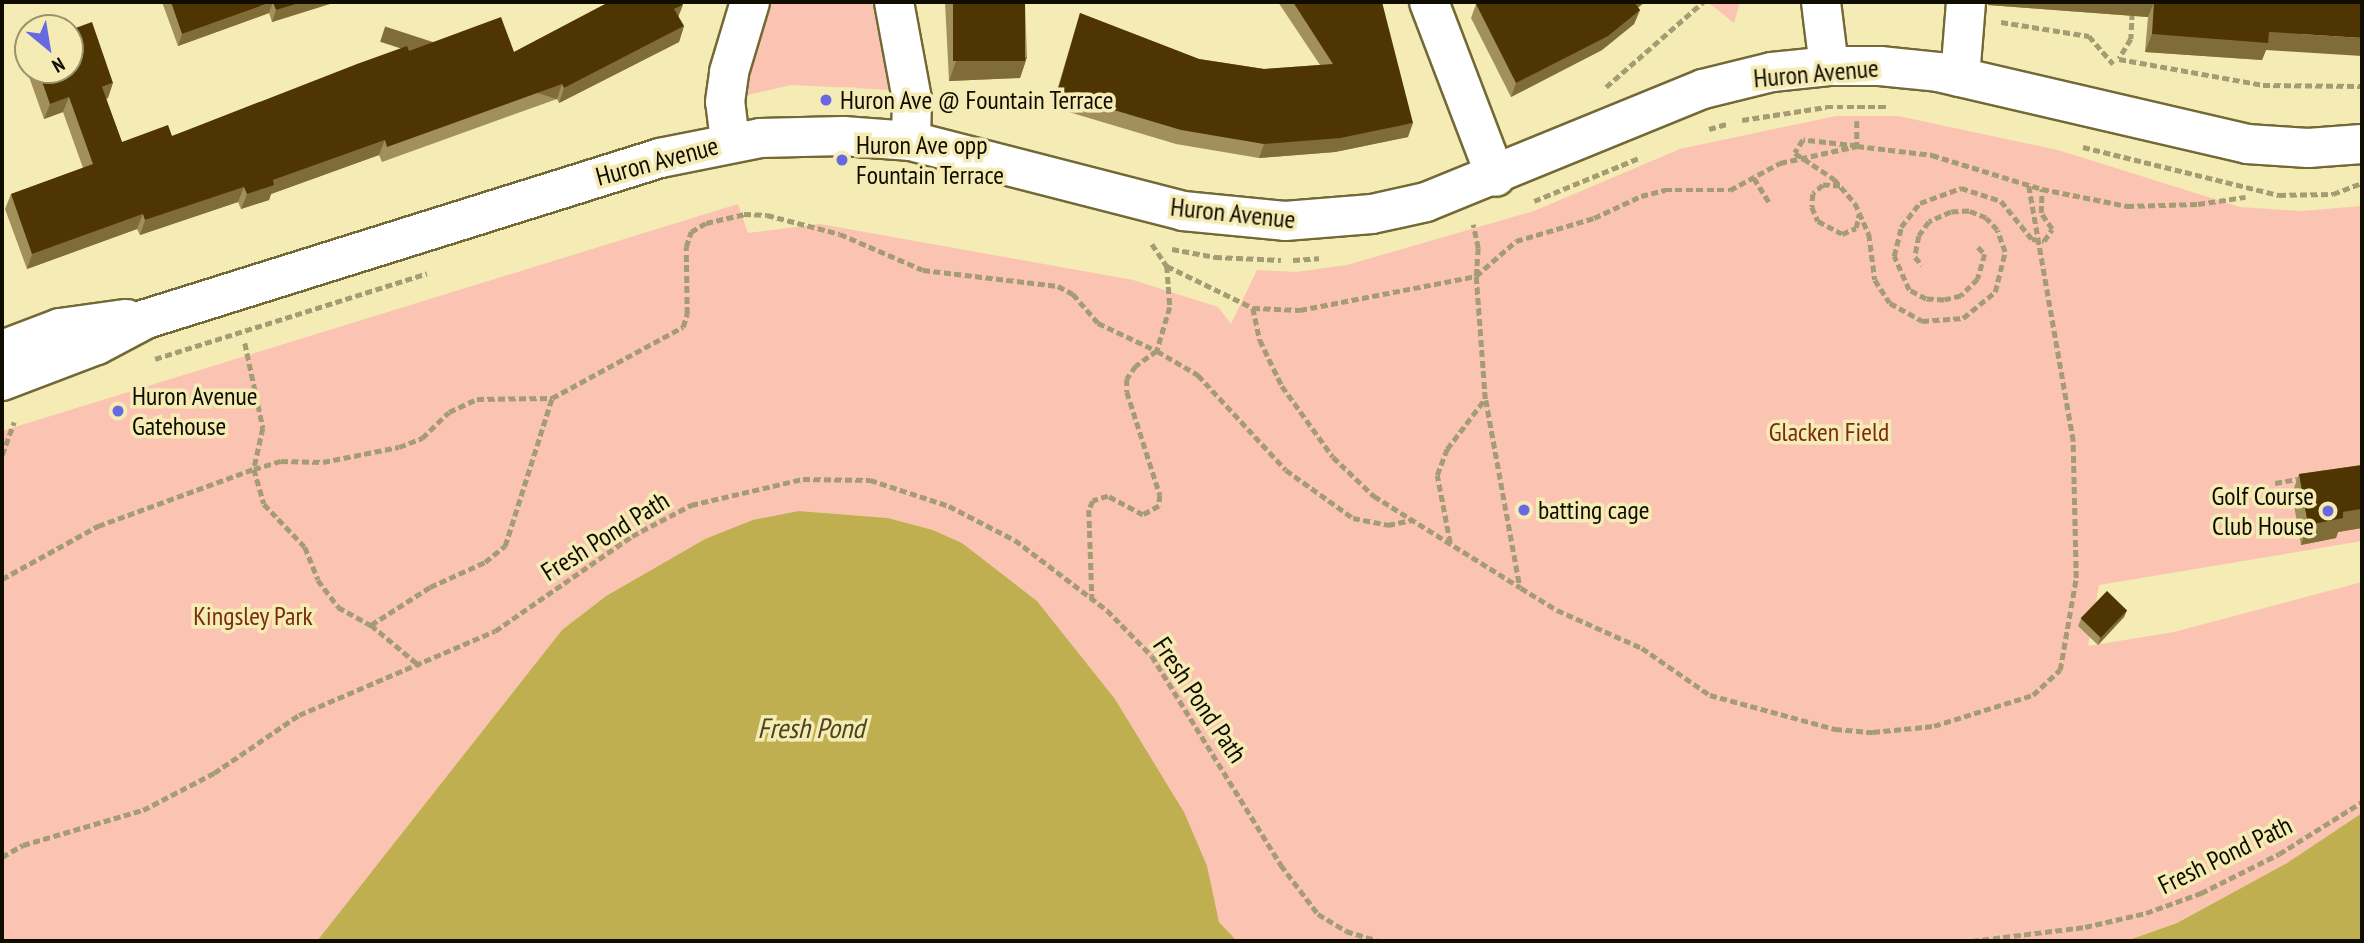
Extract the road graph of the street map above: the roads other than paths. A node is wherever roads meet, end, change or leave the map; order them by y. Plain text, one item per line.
1 (750, 2) edge
2 (894, 2) edge
3 (1429, 2) edge
4 (1821, 2) edge
5 (1979, 11) edge
6 (1829, 66) junction
7 (1960, 77) junction
8 (730, 141) junction
9 (911, 141) junction
10 (2362, 145) edge
11 (1496, 177) junction
12 (146, 319) junction
13 (2, 350) edge
14 (2, 381) edge

1 - 8 street
2 - 9 street
3 - 11 street
4 - 6 street
5 - 7 street
6 - 7 street, Huron Avenue
6 - 11 street, Huron Avenue
7 - 10 street, Huron Avenue
8 - 9 street, Huron Avenue
8 - 12 street, Huron Avenue
9 - 11 street, Huron Avenue
12 - 13 street, Huron Avenue
12 - 14 street, Huron Avenue

